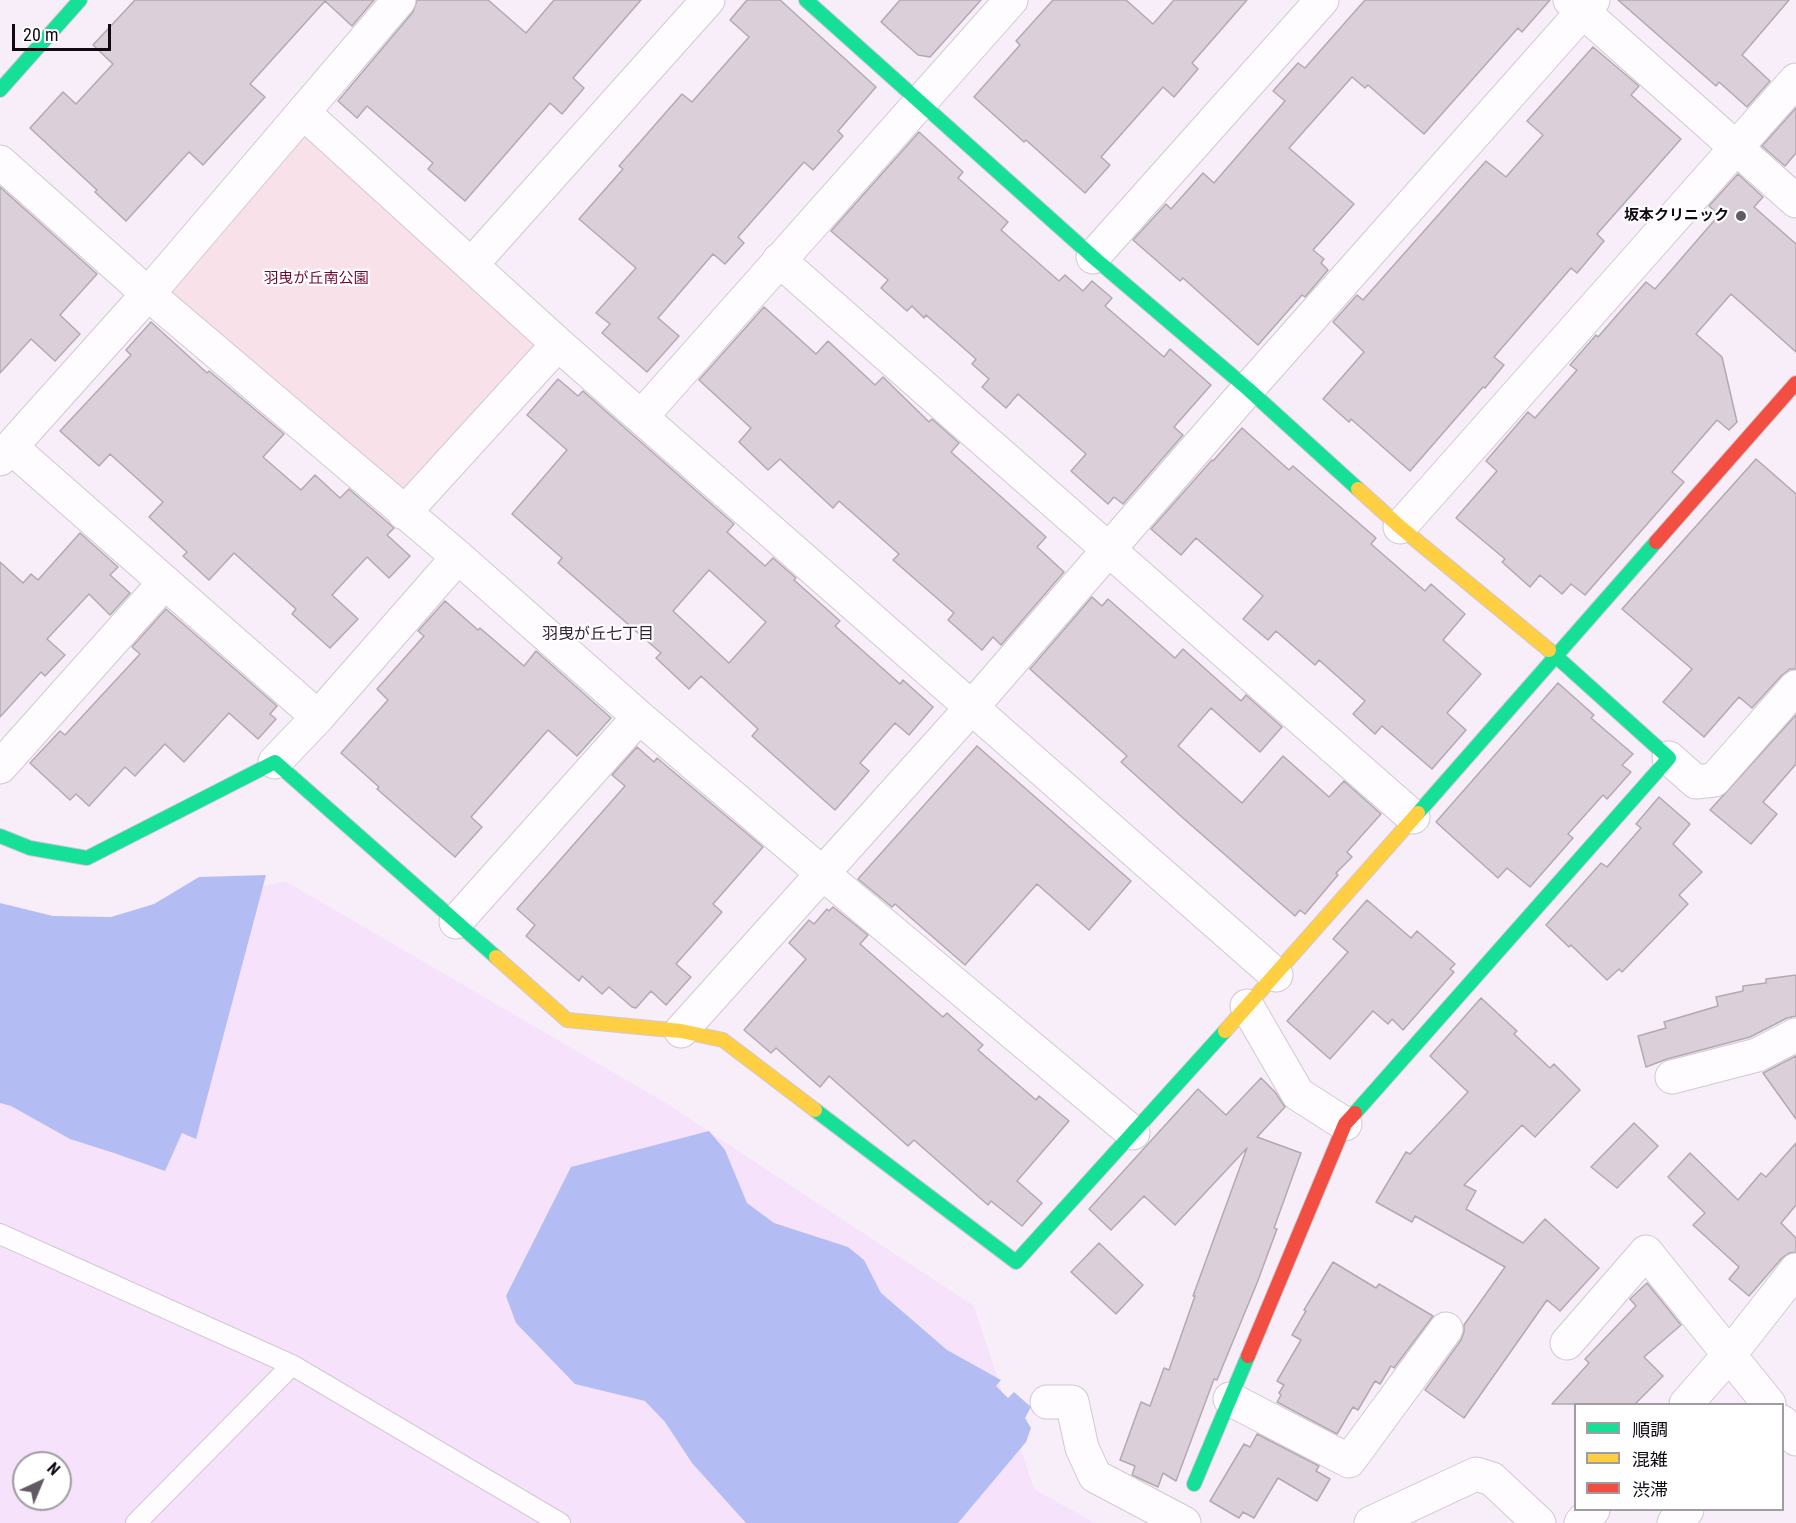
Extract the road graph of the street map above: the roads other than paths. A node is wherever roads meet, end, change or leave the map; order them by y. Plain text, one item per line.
1 (80, 0) edge
2 (399, 0) edge
3 (708, 0) edge
4 (806, 0) edge
5 (1011, 0) edge
6 (1322, 0) edge
7 (1582, 4) edge
8 (1796, 80) edge
9 (0, 90) edge
10 (920, 103) junction
11 (304, 113) junction
12 (1736, 148) junction
13 (0, 162) edge
14 (1796, 201) edge
15 (1093, 257) junction
16 (779, 260) junction
17 (472, 264) junction
18 (148, 294) junction
19 (558, 344) junction
20 (1796, 383) edge
21 (1248, 390) junction
22 (640, 417) junction
23 (6, 453) edge
24 (404, 513) junction
25 (1400, 526) junction
26 (1110, 549) junction
27 (458, 557) junction
28 (165, 582) junction
29 (1555, 656) junction
30 (1796, 687) edge
31 (972, 707) junction
32 (318, 717) junction
33 (639, 717) junction
34 (1669, 758) junction
35 (275, 762) junction
36 (0, 767) edge
37 (1413, 817) junction
38 (0, 836) edge
39 (822, 873) junction
40 (456, 922) junction
41 (1276, 975) junction
42 (1247, 1006) junction
43 (681, 1031) junction
44 (1796, 1035) edge
45 (1672, 1077) dead end
46 (1346, 1124) junction
47 (1133, 1133) junction
48 (0, 1234) edge
49 (1796, 1270) edge
50 (1446, 1329) dead end
51 (1567, 1343) dead end
52 (1730, 1354) junction
53 (292, 1365) junction
54 (1230, 1399) junction
55 (1047, 1402) dead end
56 (1687, 1403) edge
57 (1768, 1403) edge
58 (1784, 1424) edge
59 (1796, 1439) edge
60 (1194, 1484) dead end
61 (1591, 1511) edge
62 (1685, 1511) edge
63 (136, 1523) edge
64 (560, 1523) edge
65 (1184, 1523) edge
66 (1371, 1523) edge
67 (1539, 1523) edge
68 (1581, 1523) edge
69 (1674, 1523) edge

1 - 9 street
2 - 11 street
3 - 17 street
4 - 10 street
5 - 10 street
6 - 15 street
7 - 12 street
7 - 21 street
8 - 12 street
10 - 15 street
10 - 16 street
11 - 17 street
11 - 18 street
12 - 14 street
12 - 25 street
13 - 18 street
15 - 21 street
16 - 22 street
16 - 26 street
17 - 19 street
18 - 23 street
18 - 24 street
19 - 22 street
19 - 24 street
20 - 29 street
21 - 25 street
21 - 26 street
22 - 31 street
23 - 28 street
24 - 27 street
25 - 29 street
26 - 31 street
26 - 37 street
27 - 32 street
27 - 33 street
28 - 32 street
28 - 36 street
29 - 34 street
29 - 37 street
30 - 34 street
31 - 39 street
31 - 41 street
32 - 35 street
33 - 39 street
33 - 40 street
34 - 46 street
35 - 38 street
35 - 40 street
37 - 41 street
39 - 43 street
39 - 47 street
40 - 43 street
41 - 42 street
42 - 46 street
42 - 47 street
43 - 47 street
44 - 45 street
46 - 54 street
48 - 53 lane
49 - 52 street
50 - 54 street
51 - 52 street
52 - 56 street
52 - 57 street
53 - 63 lane
53 - 64 lane
54 - 60 street
55 - 65 street
58 - 59 street
61 - 68 street
62 - 69 street
66 - 67 street

